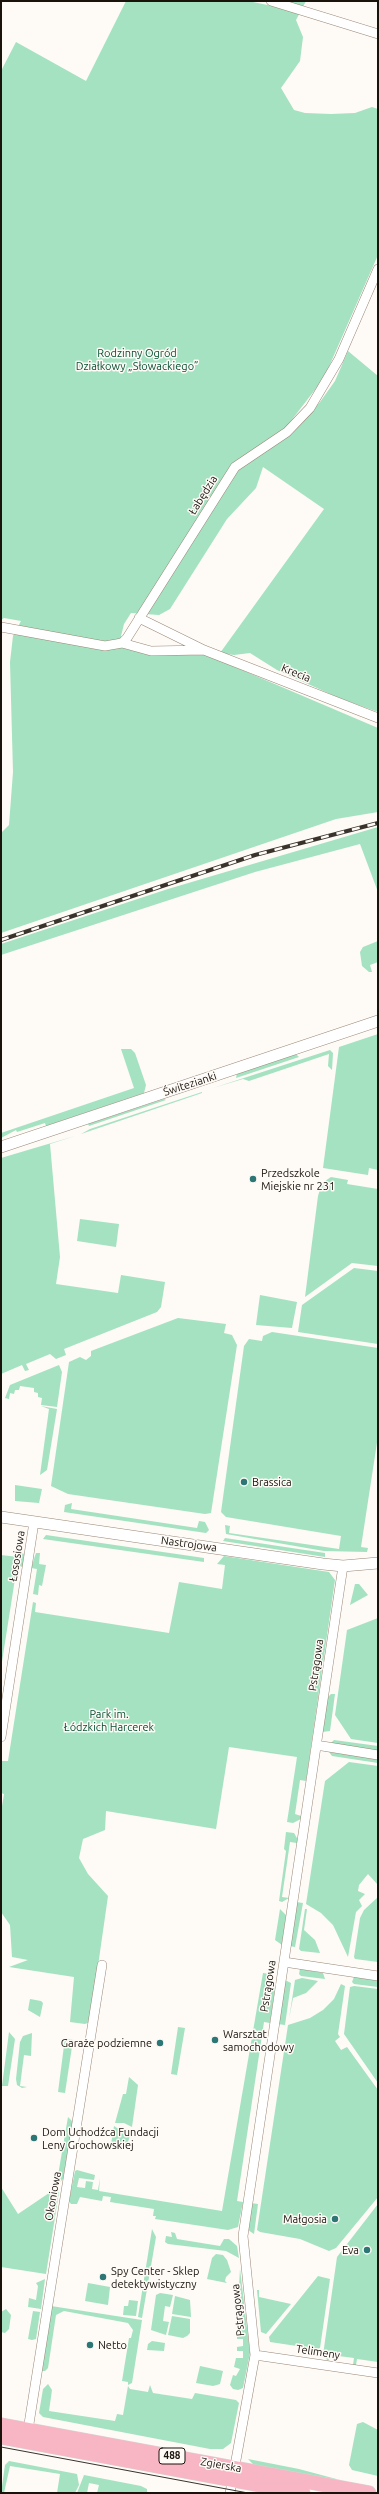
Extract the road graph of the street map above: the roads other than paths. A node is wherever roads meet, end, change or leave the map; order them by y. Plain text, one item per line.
1 (271, 1) edge
2 (378, 34) edge
3 (378, 269) edge
4 (139, 618) junction
5 (1, 627) edge
6 (122, 643) junction
7 (204, 650) junction
8 (378, 718) edge
9 (378, 1021) edge
10 (1, 1147) edge
11 (1, 1517) edge
12 (34, 1522) junction
13 (378, 1563) edge
14 (343, 1566) junction
15 (1, 1737) edge
16 (316, 1745) junction
17 (378, 1755) edge
18 (284, 1962) junction
19 (102, 1965) dead end
20 (378, 1976) edge
21 (255, 2354) junction
22 (378, 2373) edge
23 (1, 2425) edge
24 (28, 2430) junction
25 (1, 2437) edge
26 (232, 2480) edge
27 (303, 2493) edge
28 (369, 2493) edge

1 - 2 street
3 - 4 street, Łabędzia
4 - 6 street, Łabędzia
4 - 7 street, Krecia
5 - 6 street
6 - 7 street, Krecia
7 - 8 street, Krecia
9 - 10 street, Świtezianki
11 - 12 street, Nastrojowa
12 - 14 street, Nastrojowa
12 - 15 street, Łososiowa
13 - 14 street, Nastrojowa
14 - 16 street, Pstrągowa
16 - 17 street
16 - 18 street, Pstrągowa
18 - 20 street
18 - 21 street, Pstrągowa
19 - 24 street, Okoniowa
21 - 22 street, Telimeny
21 - 26 street, Pstrągowa
23 - 24 main road, Zgierska / 488
24 - 26 main road, Zgierska / 488
25 - 26 main road, Zgierska / 488
26 - 27 main road, Zgierska / 488
26 - 28 main road, Zgierska / 488

